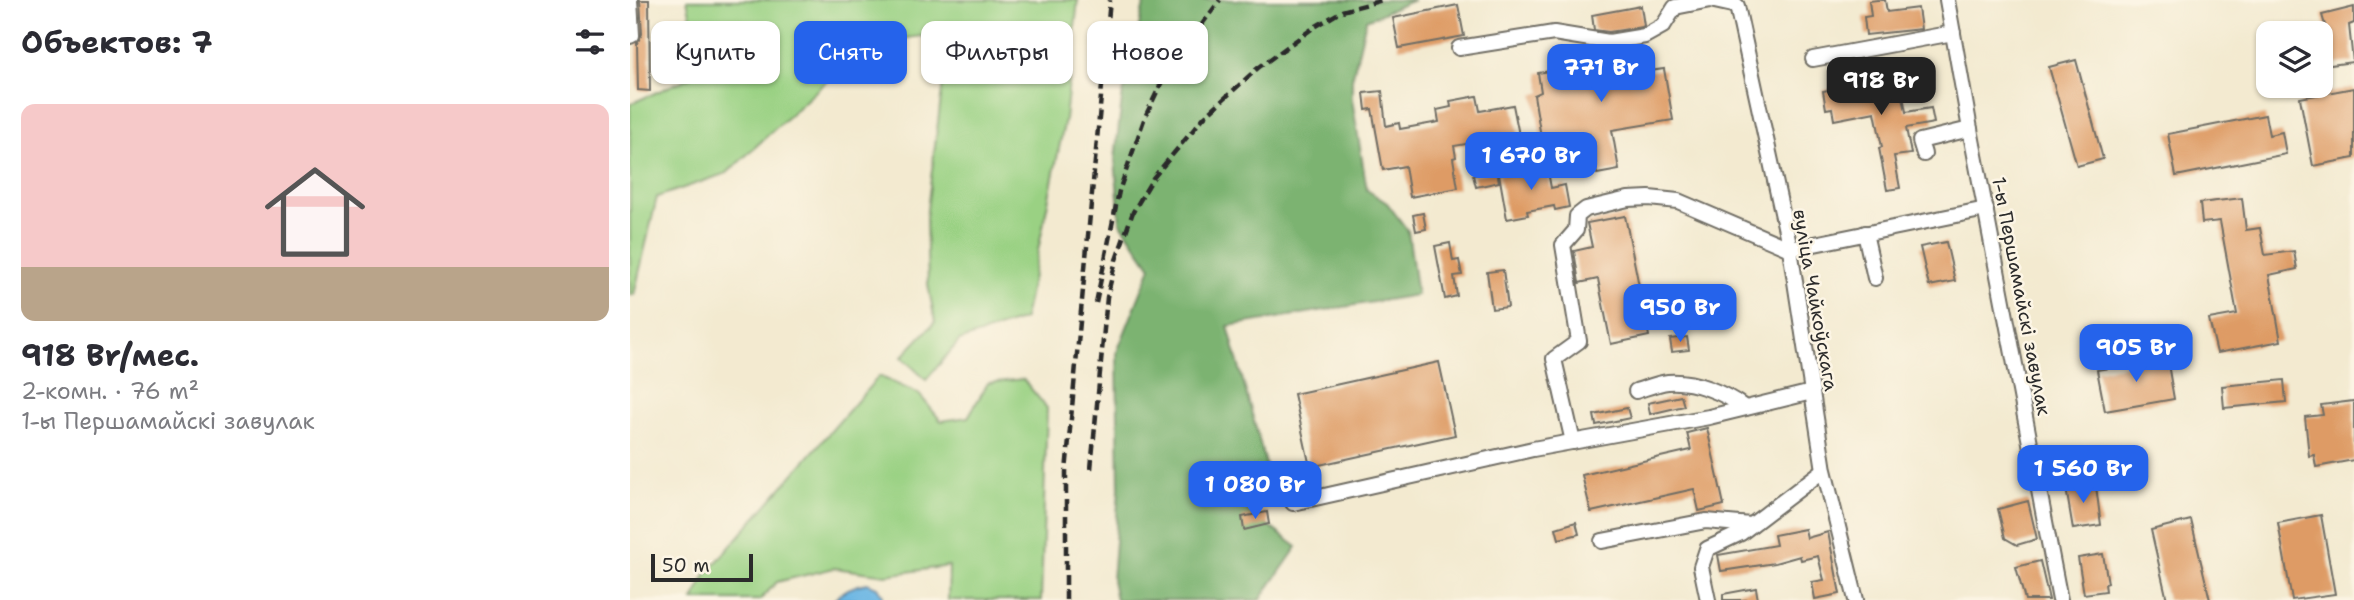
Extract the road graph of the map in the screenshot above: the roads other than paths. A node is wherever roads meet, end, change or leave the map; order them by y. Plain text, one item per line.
1 (630, 0) edge
2 (1947, 0) edge
3 (1953, 33) junction
4 (630, 36) edge
5 (1459, 48) dead end
6 (1813, 59) dead end
7 (1969, 129) junction
8 (1924, 155) dead end
9 (1986, 209) junction
10 (1865, 233) junction
11 (1790, 248) junction
12 (1875, 278) dead end
13 (1636, 391) dead end
14 (1812, 392) junction
15 (1745, 408) junction
16 (1573, 442) junction
17 (1824, 470) junction
18 (1293, 503) dead end
19 (1752, 525) junction
20 (1602, 541) dead end
21 (1707, 600) edge
22 (1856, 600) edge
23 (2060, 600) edge

1 - 4 street
2 - 3 street, 1-ы Першамайскі завулак
3 - 6 street
3 - 7 street, 1-ы Першамайскі завулак
5 - 11 street, вуліца Чайкоўскага
7 - 8 street
7 - 9 street, 1-ы Першамайскі завулак
9 - 10 street
9 - 23 street, 1-ы Першамайскі завулак
10 - 11 street
10 - 12 street
11 - 14 street, вуліца Чайкоўскага
11 - 16 street
13 - 15 street
14 - 15 street
14 - 17 street, вуліца Чайкоўскага
15 - 16 street
16 - 18 street
17 - 19 street
17 - 22 street, вуліца Чайкоўскага
19 - 20 street
19 - 21 street

